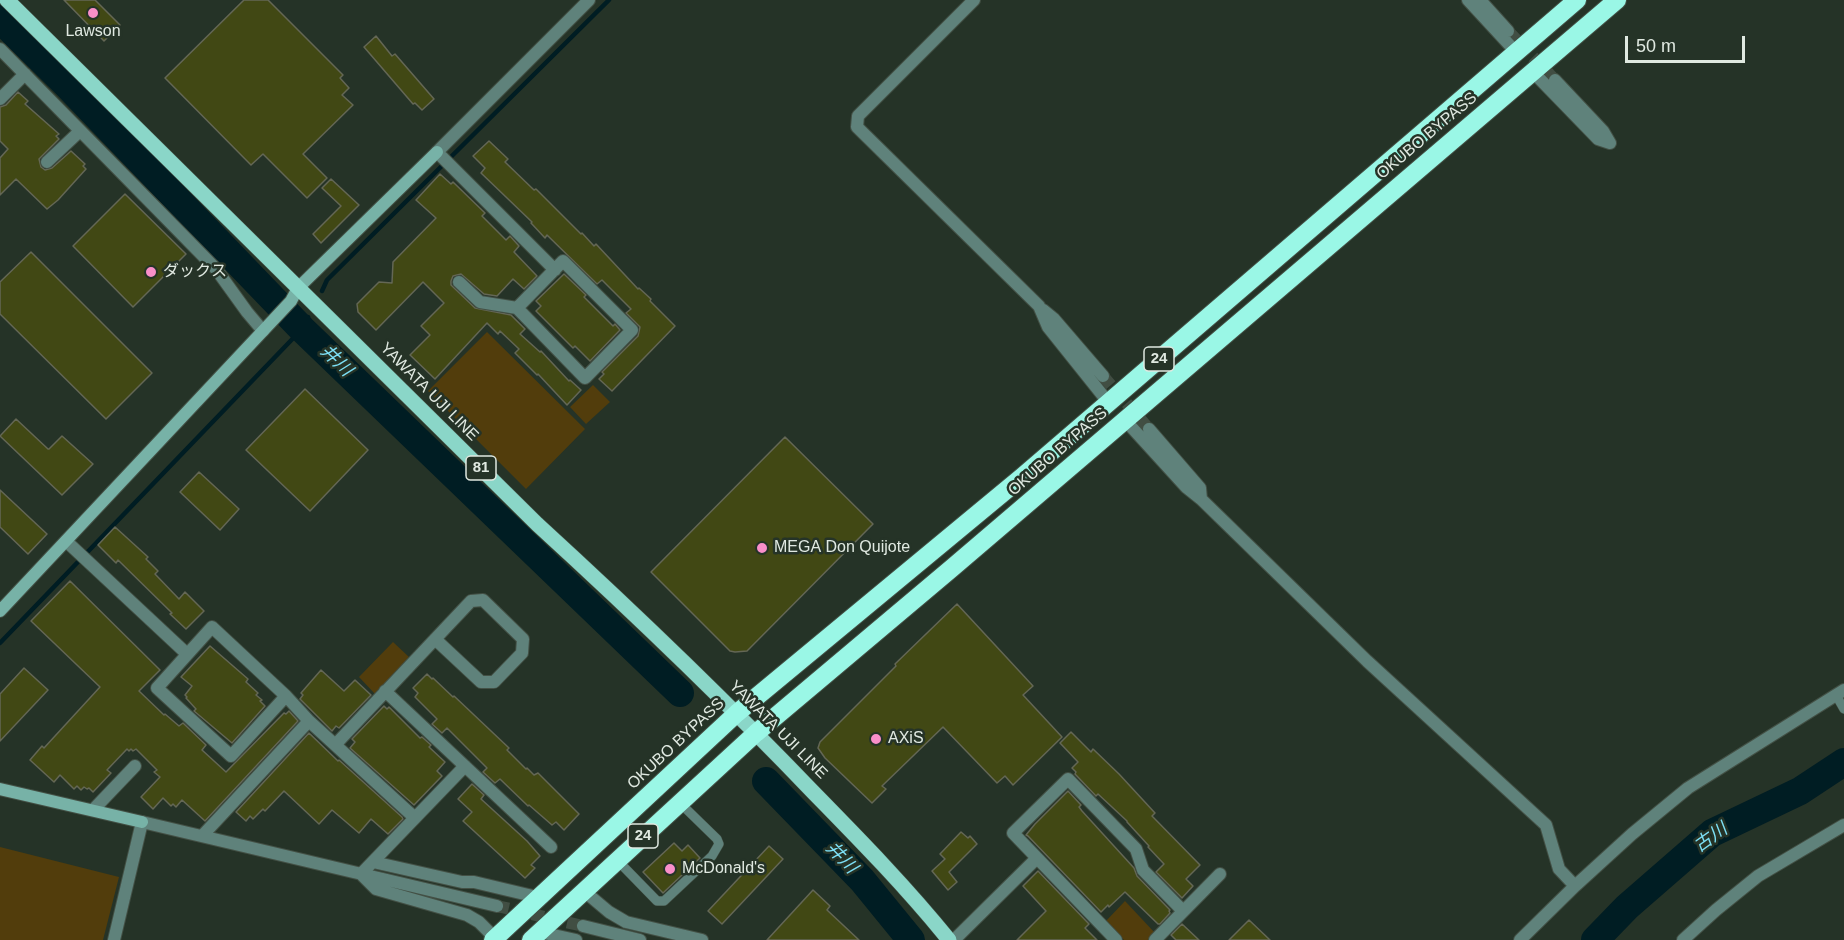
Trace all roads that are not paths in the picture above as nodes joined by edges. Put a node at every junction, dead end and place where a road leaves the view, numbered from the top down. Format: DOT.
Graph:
graph roads {
  1 [pos="7,0"];
  2 [pos="589,0"];
  3 [pos="974,0"];
  4 [pos="1468,0"];
  5 [pos="1479,0"];
  6 [pos="1577,0"];
  7 [pos="1617,0"];
  8 [pos="1508,30"];
  9 [pos="0,49"];
  10 [pos="1516,52"];
  11 [pos="1533,72"];
  12 [pos="25,74"];
  13 [pos="1555,80"];
  14 [pos="0,99"];
  15 [pos="80,131"];
  16 [pos="440,155"];
  17 [pos="47,162"];
  18 [pos="555,270"];
  19 [pos="459,282"];
  20 [pos="295,294"];
  21 [pos="1040,306"];
  22 [pos="517,308"];
  23 [pos="266,328"];
  24 [pos="1103,376"];
  25 [pos="1108,402"];
  26 [pos="1125,420"];
  27 [pos="1149,429"];
  28 [pos="1201,499"];
  29 [pos="66,541"];
  30 [pos="0,611"];
  31 [pos="435,639"];
  32 [pos="188,654"];
  33 [pos="385,692"];
  34 [pos="1839,695"];
  35 [pos="286,696"];
  36 [pos="1844,709"];
  37 [pos="737,713"];
  38 [pos="309,721"];
  39 [pos="756,733"];
  40 [pos="335,745"];
  41 [pos="135,766"];
  42 [pos="465,766"];
  43 [pos="0,789"];
  44 [pos="679,802"];
  45 [pos="93,810"];
  46 [pos="415,818"];
  47 [pos="142,822"];
  48 [pos="1844,825"];
  49 [pos="202,836"];
  50 [pos="551,847"];
  51 [pos="1037,858"];
  52 [pos="617,860"];
  53 [pos="373,862"];
  54 [pos="362,874"];
  55 [pos="1220,874"];
  56 [pos="1575,886"];
  57 [pos="584,891"];
  58 [pos="537,897"];
  59 [pos="497,906"];
  60 [pos="1183,911"];
  61 [pos="583,926"];
  62 [pos="535,936"];
  63 [pos="1161,938"];
  64 [pos="494,939"];
  65 [pos="114,940"];
  66 [pos="576,940"];
  67 [pos="640,940"];
  68 [pos="702,940"];
  69 [pos="949,940"];
  70 [pos="954,940"];
  71 [pos="1116,940"];
  72 [pos="1520,940"];
  73 [pos="1683,940"];
  1 -- 20 [label="main road, YAWATA UJI LINE / 81"];
  2 -- 16 [label="street"];
  3 -- 21 [label="street"];
  4 -- 10 [label="street"];
  5 -- 8 [label="street"];
  6 -- 10 [label="highway, OKUBO BYPASS / 24"];
  7 -- 11 [label="highway, OKUBO BYPASS / 24"];
  9 -- 12 [label="street"];
  10 -- 25 [label="highway, OKUBO BYPASS / 24"];
  11 -- 13 [label="street"];
  11 -- 26 [label="highway, OKUBO BYPASS / 24"];
  12 -- 14 [label="street"];
  12 -- 15 [label="street"];
  15 -- 17 [label="street"];
  15 -- 23 [label="street"];
  16 -- 18 [label="street"];
  16 -- 20 [label="street"];
  18 -- 22 [label="street"];
  18 -- 22 [label="street"];
  19 -- 22 [label="street"];
  20 -- 23 [label="street"];
  20 -- 37 [label="main road, YAWATA UJI LINE / 81"];
  21 -- 24 [label="street"];
  21 -- 25 [label="street"];
  23 -- 29 [label="street"];
  25 -- 37 [label="highway, OKUBO BYPASS / 24"];
  26 -- 28 [label="street"];
  26 -- 39 [label="highway, OKUBO BYPASS / 24"];
  27 -- 28 [label="street"];
  28 -- 56 [label="street"];
  29 -- 30 [label="street"];
  29 -- 32 [label="street"];
  31 -- 31 [label="street"];
  31 -- 33 [label="street"];
  32 -- 35 [label="street"];
  32 -- 35 [label="street"];
  33 -- 40 [label="street"];
  33 -- 42 [label="street"];
  34 -- 36 [label="lane"];
  34 -- 56 [label="street"];
  35 -- 38 [label="street"];
  37 -- 39 [label="main road, YAWATA UJI LINE / 81"];
  37 -- 58 [label="highway, OKUBO BYPASS / 24"];
  38 -- 40 [label="street"];
  38 -- 49 [label="street"];
  39 -- 44 [label="highway, OKUBO BYPASS / 24"];
  39 -- 69 [label="main road, YAWATA UJI LINE / 81"];
  40 -- 46 [label="street"];
  41 -- 45 [label="street"];
  42 -- 46 [label="street"];
  42 -- 50 [label="street"];
  43 -- 45 [label="street"];
  44 -- 52 [label="highway, OKUBO BYPASS / 24"];
  44 -- 52 [label="lane"];
  45 -- 47 [label="street"];
  46 -- 53 [label="street"];
  47 -- 49 [label="street"];
  47 -- 65 [label="street"];
  48 -- 73 [label="street"];
  49 -- 54 [label="street"];
  51 -- 60 [label="street"];
  51 -- 70 [label="street"];
  51 -- 71 [label="street"];
  52 -- 57 [label="highway, OKUBO BYPASS / 24"];
  53 -- 54 [label="street"];
  53 -- 58 [label="street"];
  54 -- 59 [label="street"];
  54 -- 64 [label="street"];
  55 -- 60 [label="street"];
  56 -- 72 [label="street"];
  57 -- 62 [label="highway, OKUBO BYPASS / 24"];
  57 -- 68 [label="street"];
  58 -- 64 [label="highway, OKUBO BYPASS / 24"];
  60 -- 63 [label="street"];
  61 -- 67 [label="street"];
  62 -- 66 [label="street"];
}
